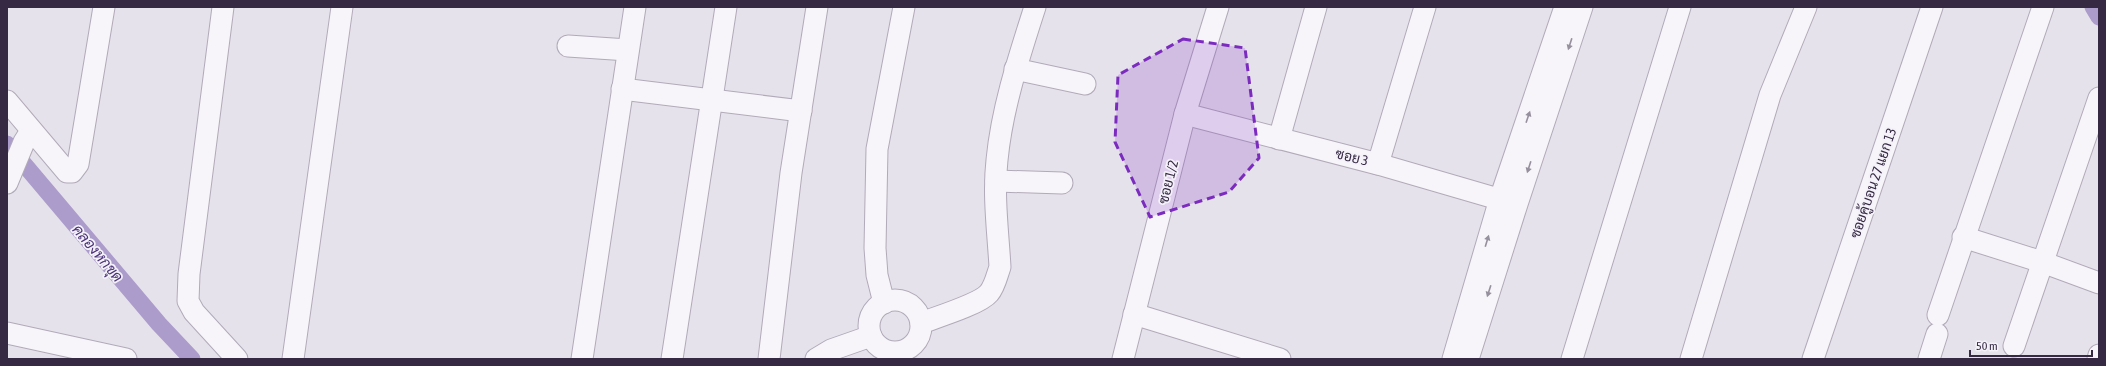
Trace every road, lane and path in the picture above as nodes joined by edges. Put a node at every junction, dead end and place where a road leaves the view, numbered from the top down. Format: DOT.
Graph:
graph roads {
  1 [pos="104,7"];
  2 [pos="223,7"];
  3 [pos="342,7"];
  4 [pos="635,7"];
  5 [pos="726,7"];
  6 [pos="817,7"];
  7 [pos="904,7"];
  8 [pos="1035,7"];
  9 [pos="1218,7"];
  10 [pos="1316,7"];
  11 [pos="1425,7"];
  12 [pos="1565,7"];
  13 [pos="1582,7"];
  14 [pos="1680,7"];
  15 [pos="1806,7"];
  16 [pos="1932,7"];
  17 [pos="2043,7"];
  18 [pos="568,46"];
  19 [pos="628,50"];
  20 [pos="1015,69"];
  21 [pos="1085,84"];
  22 [pos="622,89"];
  23 [pos="2099,98"];
  24 [pos="712,100"];
  25 [pos="7,101"];
  26 [pos="801,111"];
  27 [pos="1185,114"];
  28 [pos="28,136"];
  29 [pos="1279,139"];
  30 [pos="1378,164"];
  31 [pos="9,177"];
  32 [pos="996,182"];
  33 [pos="1062,183"];
  34 [pos="1508,201"];
  35 [pos="1964,237"];
  36 [pos="2042,262"];
  37 [pos="2099,283"];
  38 [pos="884,303"];
  39 [pos="1134,314"];
  40 [pos="921,323"];
  41 [pos="7,333"];
  42 [pos="871,336"];
  43 [pos="2014,346"];
  44 [pos="907,354"];
  45 [pos="2099,355"];
  46 [pos="1273,358"];
  47 [pos="126,359"];
  48 [pos="237,359"];
  49 [pos="293,359"];
  50 [pos="582,359"];
  51 [pos="672,359"];
  52 [pos="770,359"];
  53 [pos="816,359"];
  54 [pos="1123,359"];
  55 [pos="1453,359"];
  56 [pos="1468,359"];
  57 [pos="1572,359"];
  58 [pos="1691,359"];
  59 [pos="1813,359"];
  60 [pos="1929,359"];
  61 [pos="2098,359"];
  1 -- 28 [label="street"];
  2 -- 48 [label="street"];
  3 -- 49 [label="street"];
  4 -- 19 [label="street"];
  5 -- 24 [label="street"];
  6 -- 26 [label="street"];
  7 -- 38 [label="street"];
  8 -- 20 [label="street"];
  9 -- 27 [label="street, ซอย 1/2"];
  10 -- 29 [label="street"];
  11 -- 30 [label="street"];
  34 -- 12 [label="street, one-way"];
  13 -- 34 [label="street, one-way"];
  14 -- 57 [label="street"];
  15 -- 58 [label="street"];
  16 -- 59 [label="street, ซอยคู้บอน 27 แยก 13"];
  17 -- 35 [label="street"];
  18 -- 19 [label="street"];
  19 -- 22 [label="street"];
  20 -- 21 [label="street"];
  20 -- 32 [label="street"];
  22 -- 24 [label="street"];
  22 -- 50 [label="street"];
  23 -- 36 [label="street"];
  24 -- 26 [label="street"];
  24 -- 51 [label="street"];
  25 -- 28 [label="street"];
  26 -- 52 [label="street"];
  27 -- 29 [label="street, ซอย 3"];
  27 -- 39 [label="street, ซอย 1/2"];
  28 -- 31 [label="street"];
  29 -- 30 [label="street, ซอย 3"];
  30 -- 34 [label="street, ซอย 3"];
  32 -- 33 [label="street"];
  32 -- 40 [label="street"];
  55 -- 34 [label="street, one-way"];
  34 -- 56 [label="street, one-way"];
  35 -- 36 [label="street"];
  35 -- 60 [label="street"];
  36 -- 37 [label="street"];
  36 -- 43 [label="street"];
  38 -- 40 [label="street"];
  38 -- 42 [label="street"];
  39 -- 46 [label="street"];
  39 -- 54 [label="street, ซอย 1/2"];
  40 -- 44 [label="street"];
  41 -- 47 [label="street"];
  42 -- 44 [label="street"];
  42 -- 53 [label="street"];
  45 -- 61 [label="street"];
}
